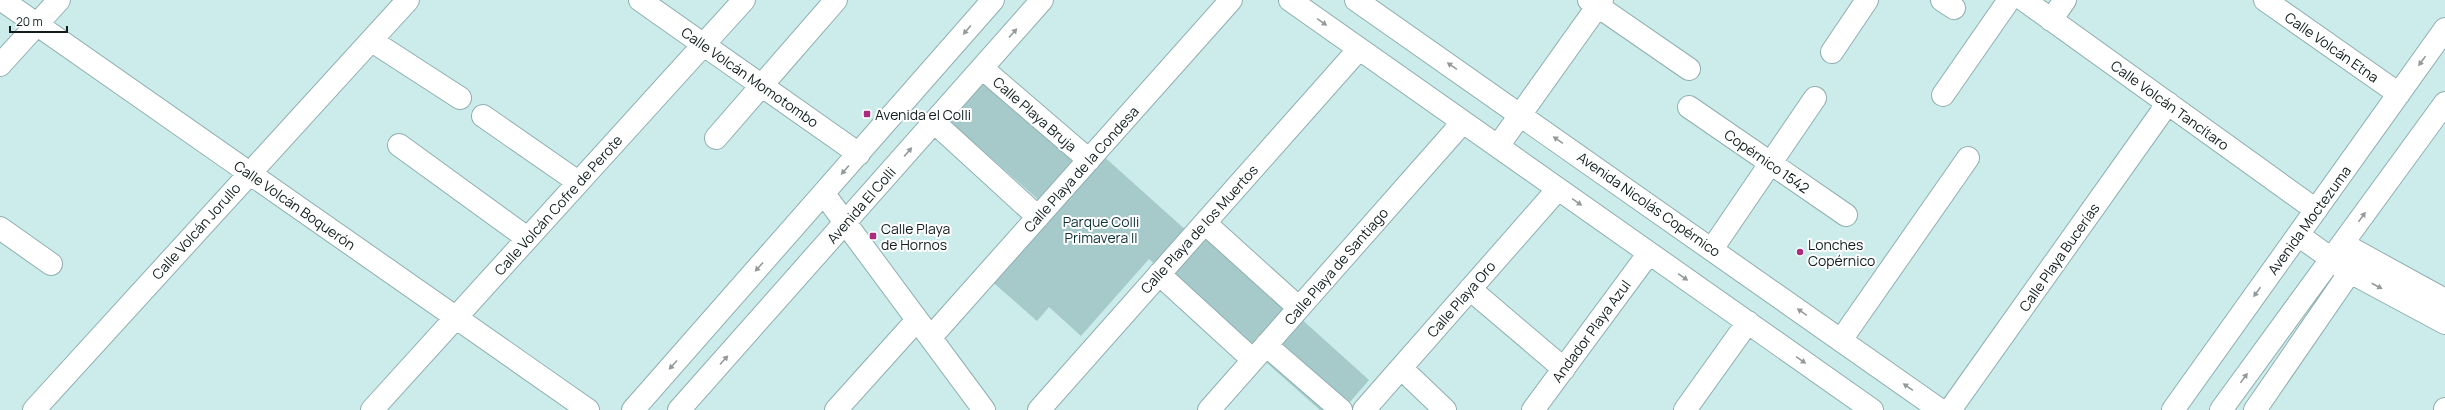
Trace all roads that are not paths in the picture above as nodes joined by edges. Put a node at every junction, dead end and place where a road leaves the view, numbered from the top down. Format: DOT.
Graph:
graph roads {
  1 [pos="2,0"];
  2 [pos="59,0"];
  3 [pos="408,0"];
  4 [pos="640,0"];
  5 [pos="744,0"];
  6 [pos="836,0"];
  7 [pos="993,0"];
  8 [pos="1042,0"];
  9 [pos="1231,0"];
  10 [pos="1290,0"];
  11 [pos="1356,0"];
  12 [pos="2009,0"];
  13 [pos="2024,0"];
  14 [pos="2065,0"];
  15 [pos="2265,0"];
  16 [pos="1865,1"];
  17 [pos="1596,2"];
  18 [pos="2051,20"];
  19 [pos="37,25"];
  20 [pos="2445,29"];
  21 [pos="372,40"];
  22 [pos="704,45"];
  23 [pos="1359,48"];
  24 [pos="1832,52"];
  25 [pos="0,65"];
  26 [pos="982,68"];
  27 [pos="1689,69"];
  28 [pos="761,84"];
  29 [pos="2399,94"];
  30 [pos="1943,95"];
  31 [pos="460,98"];
  32 [pos="1815,98"];
  33 [pos="2168,103"];
  34 [pos="2445,103"];
  35 [pos="1689,107"];
  36 [pos="1521,114"];
  37 [pos="483,116"];
  38 [pos="934,122"];
  39 [pos="1463,122"];
  40 [pos="716,138"];
  41 [pos="399,145"];
  42 [pos="1498,146"];
  43 [pos="859,154"];
  44 [pos="1968,158"];
  45 [pos="1089,160"];
  46 [pos="1771,163"];
  47 [pos="249,173"];
  48 [pos="578,182"];
  49 [pos="1558,189"];
  50 [pos="824,194"];
  51 [pos="2316,210"];
  52 [pos="1846,215"];
  53 [pos="1038,217"];
  54 [pos="845,223"];
  55 [pos="1205,223"];
  56 [pos="0,228"];
  57 [pos="2298,235"];
  58 [pos="527,238"];
  59 [pos="1712,249"];
  60 [pos="2337,252"];
  61 [pos="1649,253"];
  62 [pos="51,264"];
  63 [pos="2350,272"];
  64 [pos="1159,274"];
  65 [pos="1470,289"];
  66 [pos="2445,300"];
  67 [pos="1299,308"];
  68 [pos="456,317"];
  69 [pos="918,320"];
  70 [pos="1748,322"];
  71 [pos="2445,323"];
  72 [pos="930,337"];
  73 [pos="1841,340"];
  74 [pos="1260,353"];
  75 [pos="1400,368"];
  76 [pos="1564,369"];
  77 [pos="1847,403"];
  78 [pos="34,410"];
  79 [pos="372,410"];
  80 [pos="588,410"];
  81 [pos="633,410"];
  82 [pos="679,410"];
  83 [pos="836,410"];
  84 [pos="984,410"];
  85 [pos="1039,410"];
  86 [pos="1209,410"];
  87 [pos="1340,410"];
  88 [pos="1364,410"];
  89 [pos="1446,410"];
  90 [pos="1534,410"];
  91 [pos="1685,410"];
  92 [pos="1872,410"];
  93 [pos="1940,410"];
  94 [pos="1950,410"];
  95 [pos="2173,410"];
  96 [pos="2221,410"];
  97 [pos="2255,410"];
  1 -- 19 [label="street, Calle Volcán Boquerón"];
  2 -- 19 [label="street"];
  3 -- 21 [label="street, Calle Volcán Jorullo"];
  4 -- 22 [label="street, Calle Volcán Momotombo"];
  5 -- 22 [label="street, Calle Volcán Cofre de Perote"];
  6 -- 28 [label="street"];
  7 -- 43 [label="street, one-way"];
  26 -- 8 [label="street, Avenida El Colli, one-way"];
  9 -- 45 [label="street, Calle Playa de la Condesa"];
  10 -- 23 [label="street, one-way"];
  36 -- 11 [label="street, Avenida Nicolás Copérnico, one-way"];
  12 -- 30 [label="street"];
  13 -- 18 [label="street, Calle Volcán Tancítaro"];
  14 -- 18 [label="street"];
  15 -- 29 [label="street, Calle Volcán Etna"];
  16 -- 24 [label="street"];
  17 -- 27 [label="street"];
  17 -- 36 [label="street"];
  18 -- 33 [label="street, Calle Volcán Tancítaro"];
  19 -- 25 [label="street"];
  19 -- 47 [label="street, Calle Volcán Boquerón"];
  20 -- 29 [label="street, Avenida Moctezuma, one-way"];
  21 -- 31 [label="street"];
  21 -- 47 [label="street, Calle Volcán Jorullo"];
  22 -- 28 [label="street, Calle Volcán Momotombo"];
  22 -- 48 [label="street, Calle Volcán Cofre de Perote"];
  23 -- 39 [label="street"];
  23 -- 55 [label="street, Calle Playa de los Muertos"];
  26 -- 38 [label="street, Avenida El Colli"];
  26 -- 45 [label="street, Calle Playa Bruja"];
  28 -- 40 [label="street"];
  28 -- 43 [label="street, Calle Volcán Momotombo"];
  29 -- 51 [label="street, Avenida Moctezuma"];
  32 -- 46 [label="street"];
  33 -- 51 [label="street, Calle Volcán Tancítaro"];
  33 -- 94 [label="street, Calle Playa Bucerías"];
  60 -- 34 [label="street, one-way"];
  35 -- 46 [label="street, Copérnico 1542"];
  36 -- 42 [label="street"];
  59 -- 36 [label="street, Avenida Nicolás Copérnico, one-way"];
  37 -- 48 [label="street"];
  38 -- 53 [label="street"];
  54 -- 38 [label="street, Avenida El Colli, one-way"];
  39 -- 42 [label="street"];
  39 -- 67 [label="street, Calle Playa de Santiago"];
  41 -- 58 [label="street"];
  42 -- 49 [label="street"];
  43 -- 50 [label="street, one-way"];
  44 -- 73 [label="street"];
  45 -- 53 [label="street, Calle Playa de la Condesa"];
  46 -- 52 [label="street, Copérnico 1542"];
  46 -- 59 [label="street"];
  47 -- 68 [label="street, Calle Volcán Boquerón"];
  47 -- 78 [label="street, Calle Volcán Jorullo"];
  48 -- 58 [label="street, Calle Volcán Cofre de Perote"];
  49 -- 61 [label="street, one-way"];
  49 -- 65 [label="street, Calle Playa Oro"];
  50 -- 54 [label="street"];
  50 -- 81 [label="street, one-way"];
  51 -- 57 [label="street, Avenida Moctezuma"];
  53 -- 72 [label="street, Calle Playa de la Condesa"];
  54 -- 69 [label="street"];
  82 -- 54 [label="street, Avenida El Colli, one-way"];
  55 -- 64 [label="street, Calle Playa de los Muertos"];
  55 -- 67 [label="street"];
  56 -- 62 [label="street"];
  57 -- 60 [label="street"];
  57 -- 95 [label="street, Avenida Moctezuma, one-way"];
  58 -- 68 [label="street, Calle Volcán Cofre de Perote"];
  73 -- 59 [label="street, Avenida Nicolás Copérnico, one-way"];
  60 -- 63 [label="street"];
  60 -- 66 [label="street"];
  96 -- 60 [label="street, one-way"];
  61 -- 70 [label="street, one-way"];
  61 -- 76 [label="street, Andador Playa Azul"];
  63 -- 71 [label="street, one-way"];
  63 -- 97 [label="street"];
  64 -- 74 [label="street"];
  64 -- 85 [label="street, Calle Playa de los Muertos"];
  65 -- 75 [label="street, Calle Playa Oro"];
  65 -- 76 [label="street"];
  67 -- 74 [label="street, Calle Playa de Santiago"];
  68 -- 79 [label="street, Calle Volcán Cofre de Perote"];
  68 -- 80 [label="street, Calle Volcán Boquerón"];
  69 -- 72 [label="street"];
  69 -- 83 [label="street"];
  70 -- 77 [label="street, one-way"];
  70 -- 91 [label="street"];
  72 -- 84 [label="street"];
  93 -- 73 [label="street, Avenida Nicolás Copérnico, one-way"];
  74 -- 86 [label="street, Calle Playa de Santiago"];
  74 -- 87 [label="street"];
  75 -- 88 [label="street, Calle Playa Oro"];
  75 -- 89 [label="street"];
  76 -- 90 [label="street, Andador Playa Azul"];
  77 -- 92 [label="street"];
}
